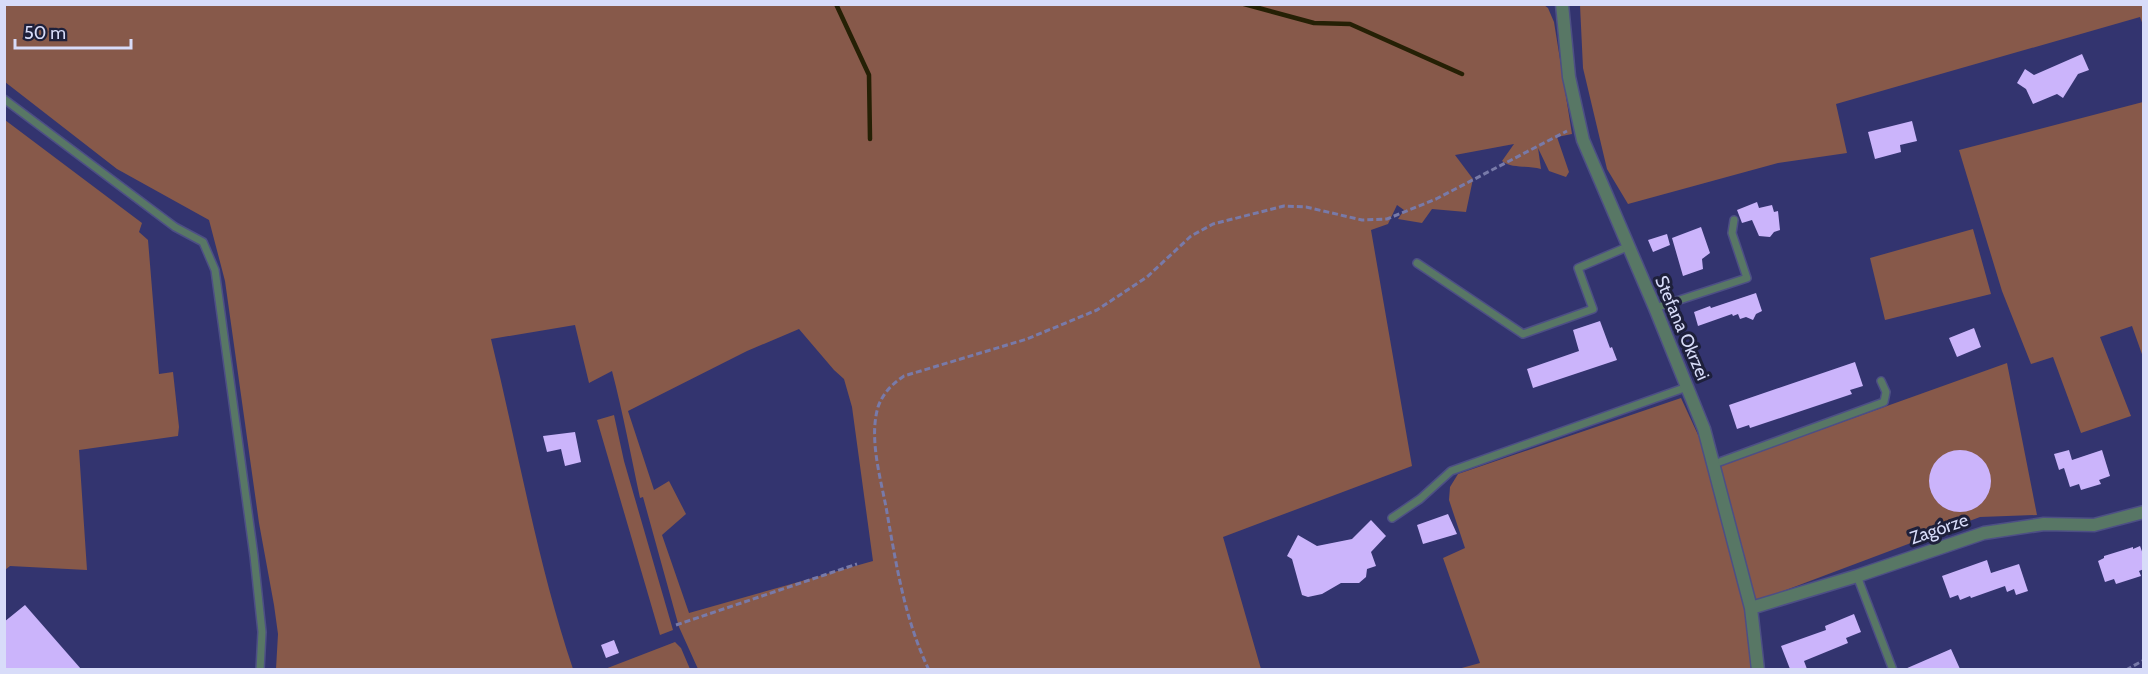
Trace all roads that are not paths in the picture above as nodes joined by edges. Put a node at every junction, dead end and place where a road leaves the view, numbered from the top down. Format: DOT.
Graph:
graph roads {
  1 [pos="1562,4"];
  2 [pos="4,99"];
  3 [pos="1734,220"];
  4 [pos="1627,247"];
  5 [pos="1417,263"];
  6 [pos="1655,308"];
  7 [pos="1881,381"];
  8 [pos="1687,387"];
  9 [pos="1714,464"];
  10 [pos="2144,512"];
  11 [pos="1392,518"];
  12 [pos="1857,576"];
  13 [pos="1751,608"];
  14 [pos="260,669"];
  15 [pos="1758,669"];
  16 [pos="1893,669"];
  1 -- 4 [label="street, Stefana Okrzei"];
  2 -- 14 [label="lane"];
  3 -- 6 [label="lane"];
  4 -- 5 [label="lane"];
  4 -- 6 [label="street, Stefana Okrzei"];
  6 -- 8 [label="street, Stefana Okrzei"];
  7 -- 9 [label="lane"];
  8 -- 9 [label="street, Stefana Okrzei"];
  8 -- 11 [label="lane"];
  9 -- 13 [label="street, Stefana Okrzei"];
  10 -- 12 [label="street, Zagórze"];
  12 -- 13 [label="street, Zagórze"];
  12 -- 16 [label="lane"];
  13 -- 15 [label="street, Stefana Okrzei"];
}
